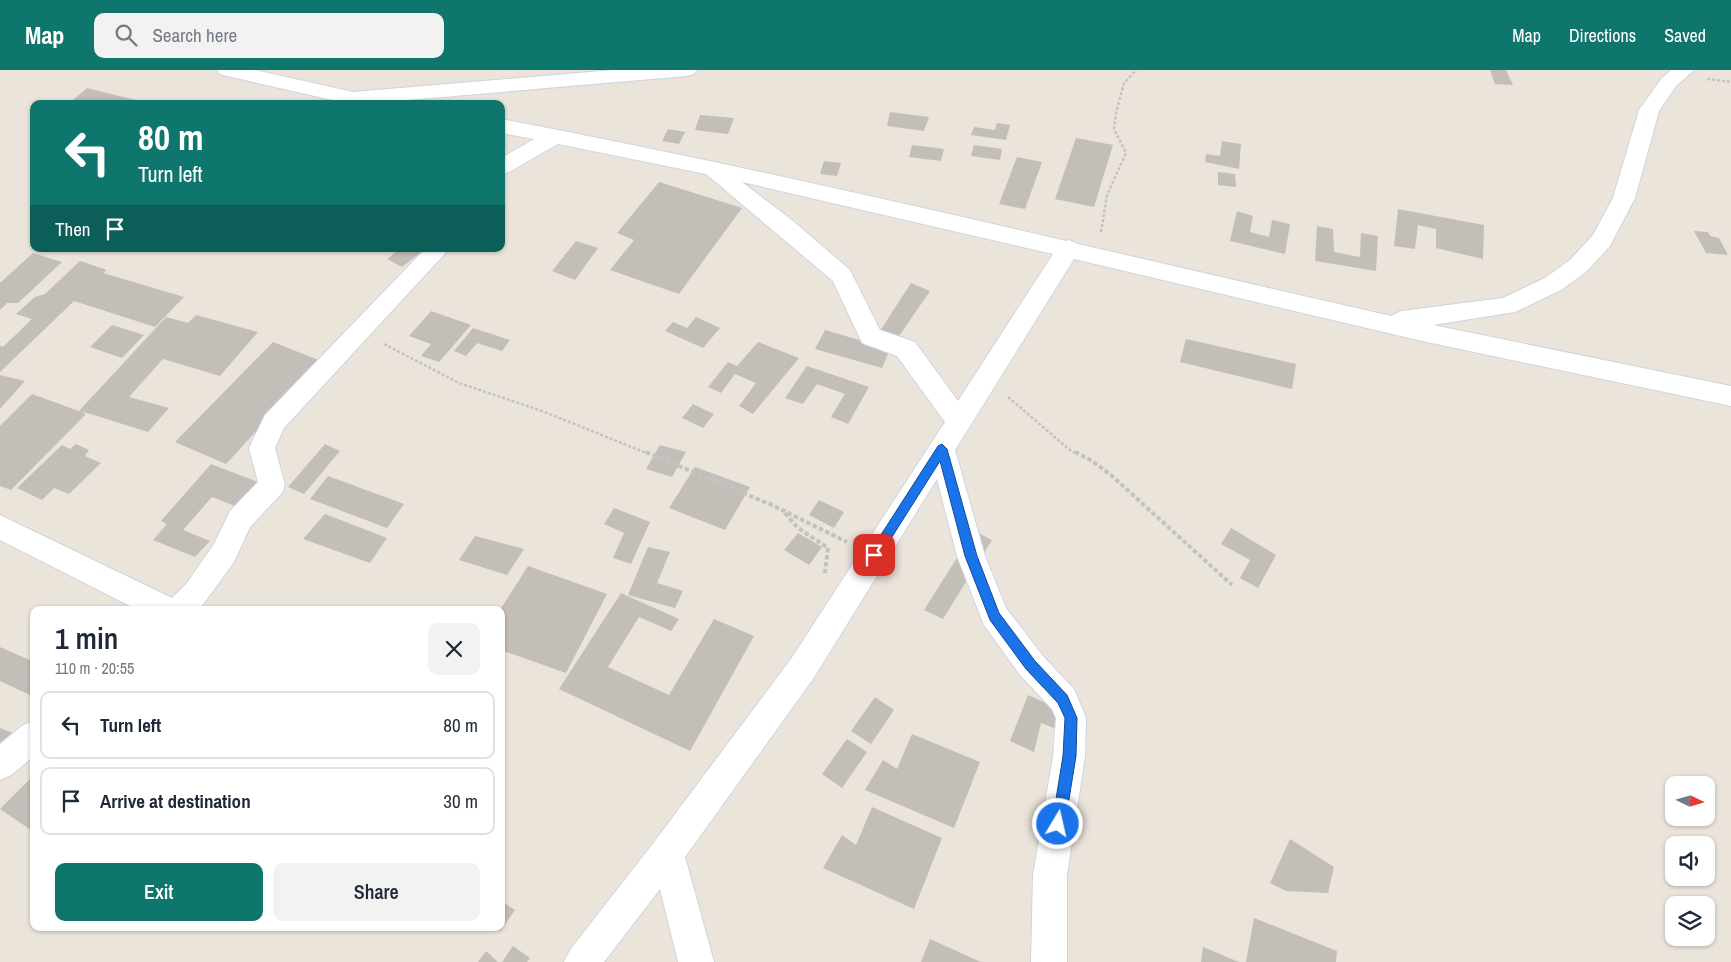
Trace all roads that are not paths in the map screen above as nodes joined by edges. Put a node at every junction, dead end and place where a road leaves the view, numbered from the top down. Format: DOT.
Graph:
graph roads {
  1 [pos="227,70"];
  2 [pos="687,70"];
  3 [pos="1684,70"];
  4 [pos="353,98"];
  5 [pos="363,100"];
  6 [pos="505,127"];
  7 [pos="556,136"];
  8 [pos="505,165"];
  9 [pos="711,168"];
  10 [pos="1069,248"];
  11 [pos="435,252"];
  12 [pos="1380,323"];
  13 [pos="1731,396"];
  14 [pos="959,422"];
  15 [pos="942,449"];
  16 [pos="0,527"];
  17 [pos="158,606"];
  18 [pos="184,606"];
  19 [pos="30,739"];
  20 [pos="0,764"];
  21 [pos="667,854"];
  22 [pos="582,962"];
  23 [pos="696,962"];
  24 [pos="1049,962"];
  1 -- 4 [label="street"];
  2 -- 4 [label="street"];
  3 -- 12 [label="street"];
  4 -- 5 [label="street"];
  6 -- 7 [label="street"];
  7 -- 8 [label="street"];
  7 -- 9 [label="street"];
  9 -- 10 [label="street"];
  9 -- 14 [label="street"];
  10 -- 12 [label="street"];
  10 -- 14 [label="street"];
  11 -- 18 [label="street"];
  12 -- 13 [label="street"];
  14 -- 15 [label="street"];
  15 -- 21 [label="street"];
  15 -- 24 [label="street"];
  16 -- 17 [label="street"];
  19 -- 20 [label="street"];
  21 -- 22 [label="street"];
  21 -- 23 [label="street"];
}
